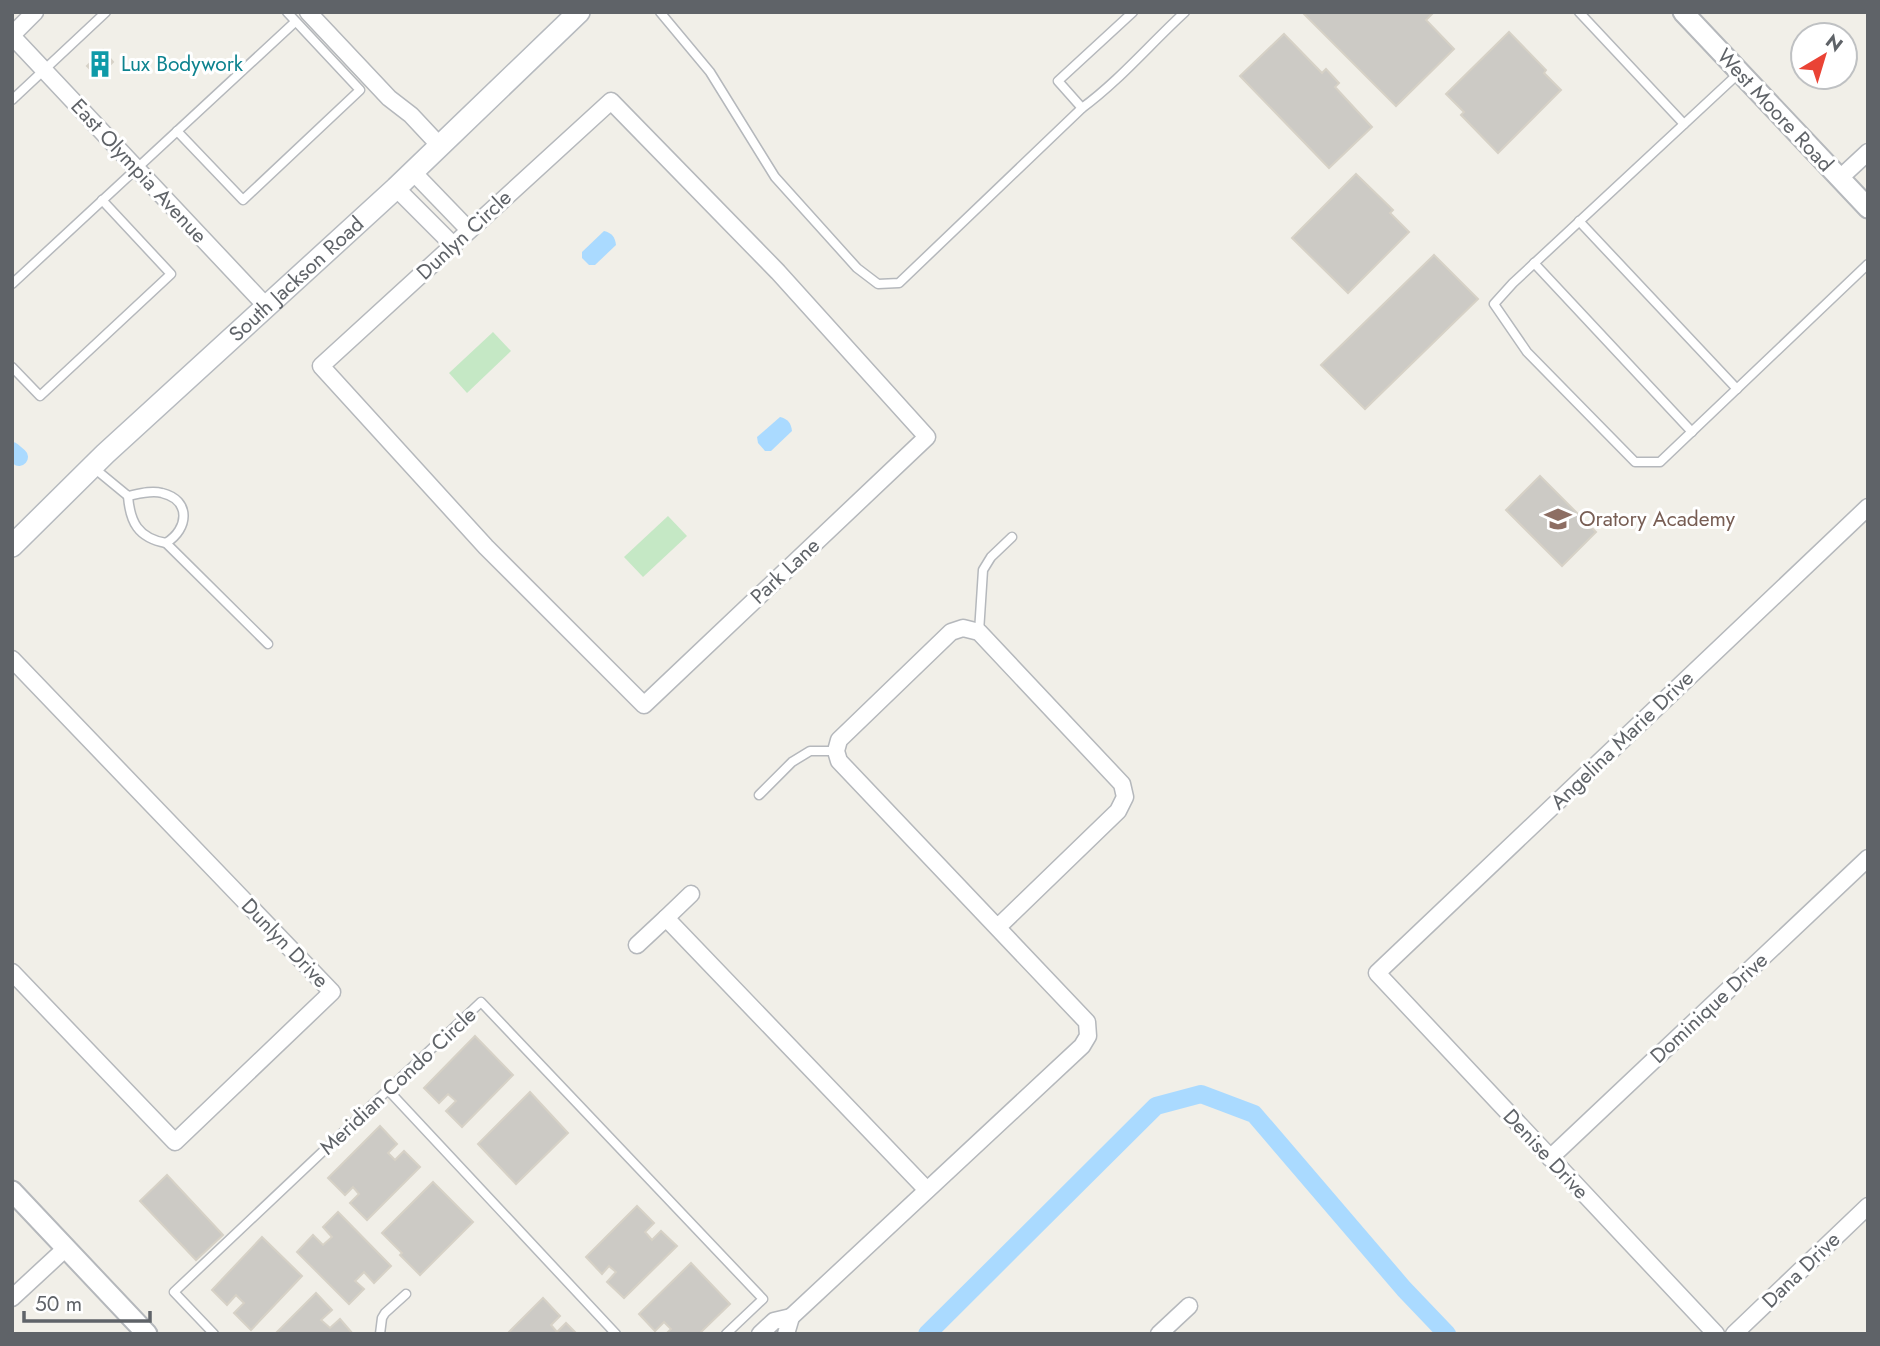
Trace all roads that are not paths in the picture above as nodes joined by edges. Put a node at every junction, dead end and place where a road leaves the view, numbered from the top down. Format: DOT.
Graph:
graph roads {
  1 [pos="35,12"];
  2 [pos="106,12"];
  3 [pos="287,12"];
  4 [pos="579,12"];
  5 [pos="660,12"];
  6 [pos="1133,12"];
  7 [pos="1185,12"];
  8 [pos="1579,12"];
  9 [pos="1683,12"];
  10 [pos="302,17"];
  11 [pos="12,36"];
  12 [pos="44,70"];
  13 [pos="1739,72"];
  14 [pos="12,100"];
  15 [pos="1082,108"];
  16 [pos="1684,124"];
  17 [pos="177,131"];
  18 [pos="440,146"];
  19 [pos="1868,152"];
  20 [pos="136,168"];
  21 [pos="413,172"];
  22 [pos="1840,178"];
  23 [pos="396,188"];
  24 [pos="102,200"];
  25 [pos="1868,208"];
  26 [pos="1579,221"];
  27 [pos="470,230"];
  28 [pos="453,245"];
  29 [pos="1534,263"];
  30 [pos="1868,264"];
  31 [pos="12,284"];
  32 [pos="266,306"];
  33 [pos="12,367"];
  34 [pos="1737,389"];
  35 [pos="1692,432"];
  36 [pos="927,437"];
  37 [pos="92,466"];
  38 [pos="128,496"];
  39 [pos="1868,507"];
  40 [pos="1012,537"];
  41 [pos="166,543"];
  42 [pos="12,546"];
  43 [pos="979,632"];
  44 [pos="268,644"];
  45 [pos="12,659"];
  46 [pos="644,705"];
  47 [pos="836,751"];
  48 [pos="759,795"];
  49 [pos="1868,858"];
  50 [pos="691,894"];
  51 [pos="666,918"];
  52 [pos="998,927"];
  53 [pos="637,945"];
  54 [pos="12,972"];
  55 [pos="1377,973"];
  56 [pos="388,1090"];
  57 [pos="1550,1158"];
  58 [pos="927,1190"];
  59 [pos="12,1192"];
  60 [pos="1868,1206"];
  61 [pos="66,1248"];
  62 [pos="406,1294"];
  63 [pos="12,1298"];
  64 [pos="1189,1306"];
  65 [pos="791,1317"];
  66 [pos="147,1334"];
  67 [pos="214,1334"];
  68 [pos="380,1334"];
  69 [pos="616,1334"];
  70 [pos="726,1334"];
  71 [pos="760,1334"];
  72 [pos="786,1334"];
  73 [pos="1159,1334"];
  74 [pos="1716,1334"];
  75 [pos="1734,1334"];
  1 -- 11 [label="street"];
  2 -- 12 [label="lane"];
  3 -- 10 [label="lane"];
  4 -- 18 [label="main road, South Jackson Road"];
  5 -- 15 [label="lane"];
  6 -- 15 [label="lane"];
  7 -- 15 [label="lane"];
  8 -- 16 [label="lane"];
  9 -- 13 [label="street, West Moore Road"];
  10 -- 17 [label="lane"];
  10 -- 17 [label="lane"];
  10 -- 18 [label="street"];
  11 -- 12 [label="street, East Olympia Avenue"];
  12 -- 14 [label="lane"];
  12 -- 20 [label="street, East Olympia Avenue"];
  13 -- 16 [label="lane"];
  13 -- 22 [label="street, West Moore Road"];
  16 -- 26 [label="lane"];
  17 -- 20 [label="lane"];
  18 -- 21 [label="main road, South Jackson Road"];
  19 -- 22 [label="street"];
  20 -- 24 [label="lane"];
  20 -- 32 [label="street, East Olympia Avenue"];
  21 -- 23 [label="main road, South Jackson Road"];
  21 -- 27 [label="street"];
  22 -- 25 [label="street, West Moore Road"];
  23 -- 28 [label="street"];
  23 -- 32 [label="main road, South Jackson Road"];
  24 -- 31 [label="lane"];
  24 -- 33 [label="lane"];
  26 -- 29 [label="lane"];
  26 -- 34 [label="lane"];
  27 -- 28 [label="street, Dunlyn Circle"];
  27 -- 36 [label="street, Dunlyn Circle"];
  28 -- 46 [label="street, Dunlyn Circle"];
  29 -- 35 [label="lane"];
  29 -- 35 [label="lane"];
  30 -- 34 [label="lane"];
  32 -- 37 [label="main road, South Jackson Road"];
  34 -- 35 [label="lane"];
  36 -- 46 [label="street, Park Lane"];
  37 -- 38 [label="lane"];
  37 -- 42 [label="main road, South Jackson Road"];
  38 -- 41 [label="lane"];
  38 -- 41 [label="lane"];
  39 -- 55 [label="street, Angelina Marie Drive"];
  40 -- 43 [label="lane"];
  41 -- 44 [label="lane"];
  43 -- 47 [label="street"];
  43 -- 52 [label="street"];
  45 -- 54 [label="street, Dunlyn Drive"];
  47 -- 48 [label="lane"];
  47 -- 52 [label="street"];
  49 -- 57 [label="street, Dominique Drive"];
  50 -- 51 [label="street"];
  51 -- 53 [label="street"];
  51 -- 58 [label="street"];
  52 -- 58 [label="street"];
  55 -- 57 [label="street, Denise Drive"];
  56 -- 67 [label="lane, Meridian Condo Circle"];
  56 -- 69 [label="lane"];
  56 -- 70 [label="lane, Meridian Condo Circle"];
  57 -- 74 [label="street, Denise Drive"];
  58 -- 65 [label="street"];
  59 -- 61 [label="street"];
  60 -- 75 [label="street, Dana Drive"];
  61 -- 63 [label="street"];
  61 -- 66 [label="street"];
  62 -- 68 [label="lane"];
  64 -- 73 [label="street"];
  65 -- 71 [label="street"];
  65 -- 72 [label="street"];
}
